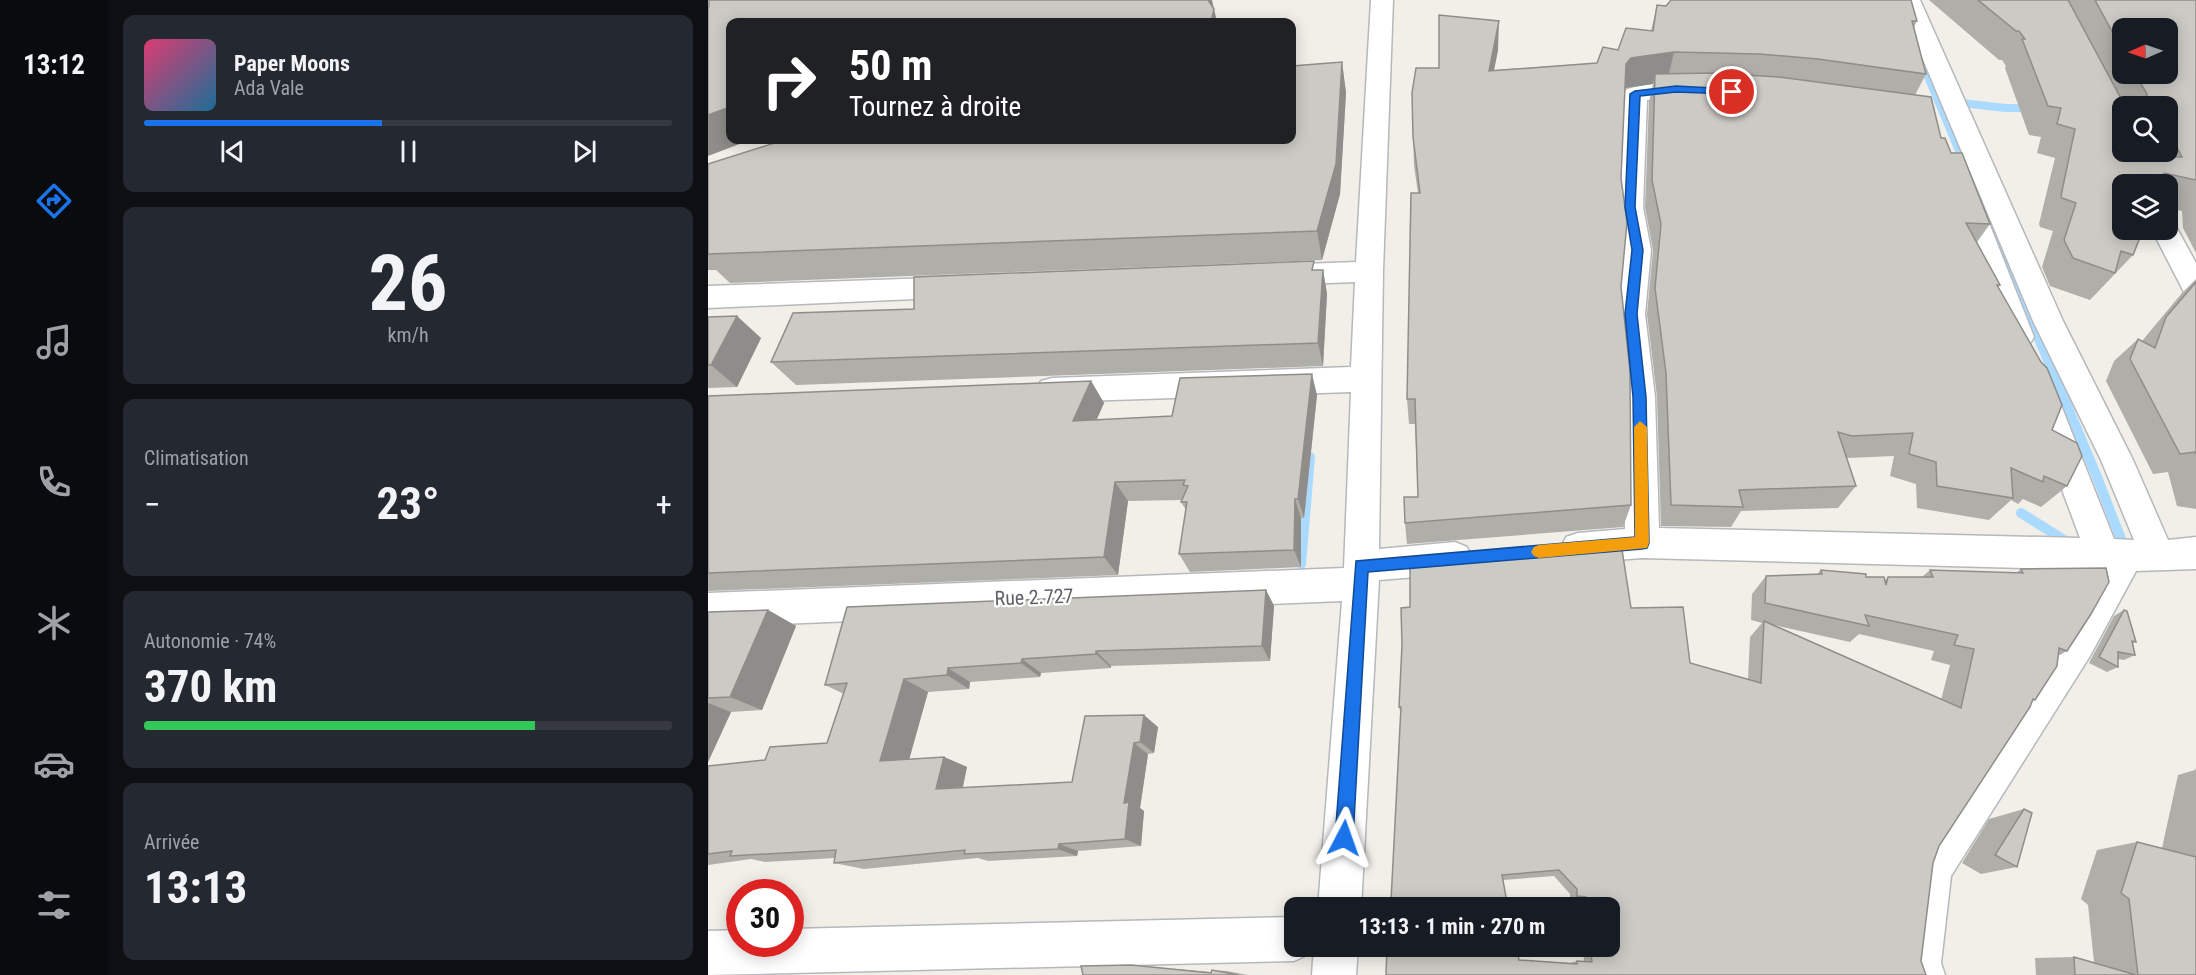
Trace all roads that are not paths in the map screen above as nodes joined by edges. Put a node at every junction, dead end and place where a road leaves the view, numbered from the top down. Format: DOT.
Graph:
graph roads {
  1 [pos="1382,0"];
  2 [pos="1889,0"];
  3 [pos="1909,0"];
  4 [pos="1719,91"];
  5 [pos="2170,240"];
  6 [pos="1369,271"];
  7 [pos="1251,276"];
  8 [pos="991,286"];
  9 [pos="2196,289"];
  10 [pos="708,297"];
  11 [pos="1366,379"];
  12 [pos="1019,391"];
  13 [pos="1642,543"];
  14 [pos="1549,551"];
  15 [pos="2196,553"];
  16 [pos="2129,555"];
  17 [pos="1490,556"];
  18 [pos="1361,575"];
  19 [pos="708,610"];
  20 [pos="1340,897"];
  21 [pos="1284,939"];
  22 [pos="708,953"];
  23 [pos="1335,957"];
  24 [pos="1334,975"];
  25 [pos="1923,975"];
  1 -- 6 [label="street"];
  2 -- 16 [label="street"];
  3 -- 16 [label="street"];
  4 -- 13 [label="street"];
  5 -- 9 [label="street"];
  6 -- 7 [label="street"];
  6 -- 11 [label="street"];
  8 -- 10 [label="street"];
  11 -- 12 [label="street"];
  11 -- 18 [label="street"];
  13 -- 14 [label="street"];
  13 -- 16 [label="street"];
  15 -- 16 [label="street"];
  16 -- 25 [label="street"];
  17 -- 18 [label="street, Rue 2.727"];
  18 -- 19 [label="street, Rue 2.727"];
  18 -- 20 [label="street"];
  21 -- 22 [label="street"];
  23 -- 24 [label="street"];
}
